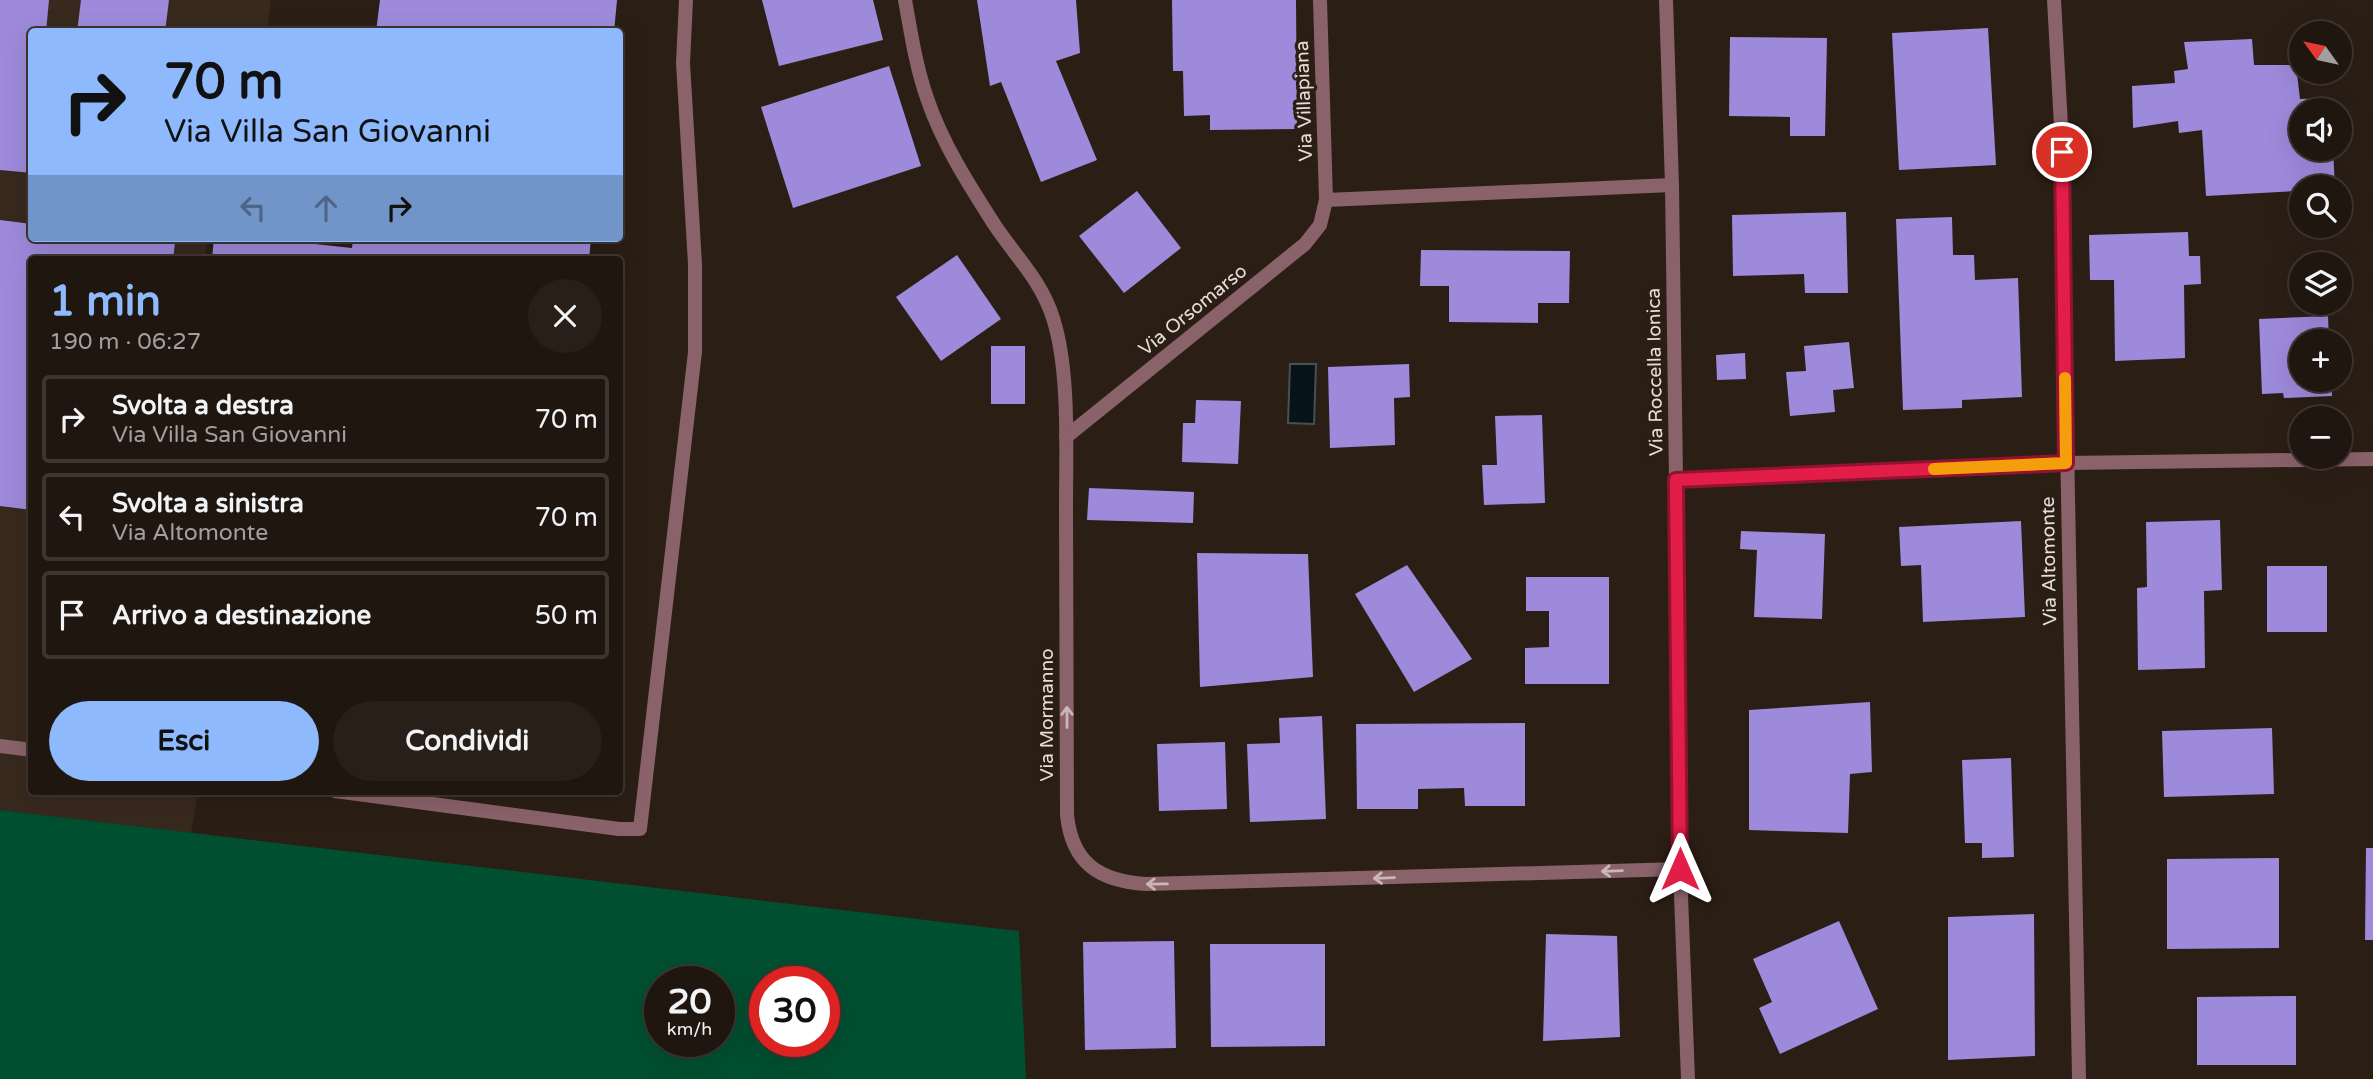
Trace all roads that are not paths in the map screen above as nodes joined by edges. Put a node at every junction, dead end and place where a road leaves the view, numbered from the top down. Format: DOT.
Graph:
graph roads {
  1 [pos="686,0"];
  2 [pos="905,0"];
  3 [pos="1320,0"];
  4 [pos="1666,0"];
  5 [pos="2054,0"];
  6 [pos="1672,186"];
  7 [pos="1326,200"];
  8 [pos="1066,436"];
  9 [pos="2373,458"];
  10 [pos="2066,463"];
  11 [pos="1676,480"];
  12 [pos="0,746"];
  13 [pos="28,750"];
  14 [pos="365,795"];
  15 [pos="1680,869"];
  16 [pos="1688,1079"];
  17 [pos="2079,1079"];
  1 -- 14 [label="street"];
  2 -- 8 [label="street, Via Mormanno"];
  3 -- 7 [label="street, Via Villapiana"];
  4 -- 6 [label="street, Via Roccella Ionica"];
  5 -- 10 [label="street, Via Altomonte"];
  6 -- 7 [label="street"];
  6 -- 11 [label="street, Via Roccella Ionica"];
  7 -- 8 [label="street, Via Orsomarso"];
  15 -- 8 [label="street, Via Mormanno, one-way"];
  9 -- 10 [label="street"];
  10 -- 11 [label="street"];
  10 -- 17 [label="street, Via Altomonte"];
  11 -- 15 [label="street, Via Roccella Ionica"];
  12 -- 13 [label="street"];
  15 -- 16 [label="street, Via Roccella Ionica"];
}
